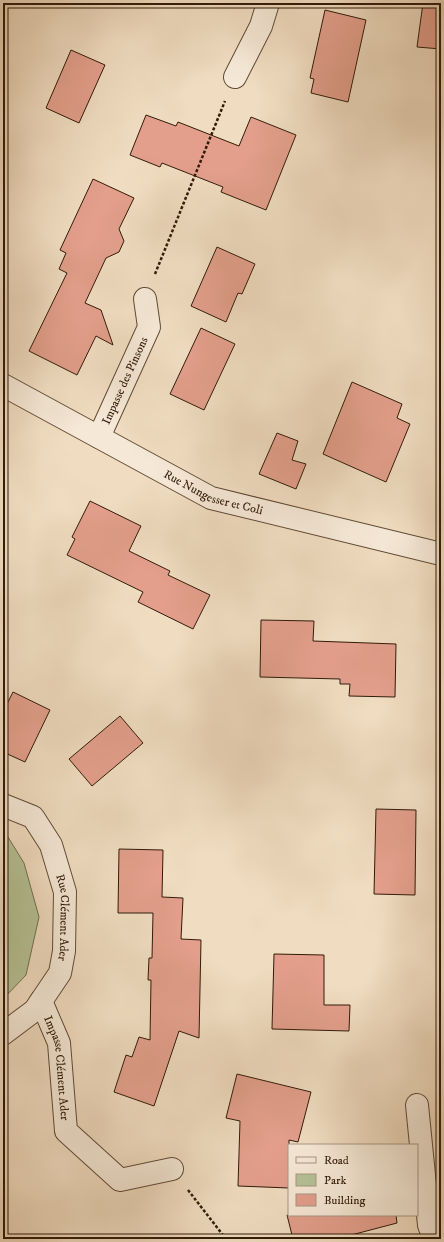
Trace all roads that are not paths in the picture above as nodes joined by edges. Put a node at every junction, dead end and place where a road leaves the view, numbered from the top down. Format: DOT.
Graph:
graph roads {
  1 [pos="268,3"];
  2 [pos="235,77"];
  3 [pos="145,299"];
  4 [pos="3,385"];
  5 [pos="98,437"];
  6 [pos="441,554"];
  7 [pos="3,805"];
  8 [pos="41,1001"];
  9 [pos="3,1034"];
  10 [pos="417,1105"];
  11 [pos="172,1169"];
  12 [pos="434,1239"];
  1 -- 2 [label="street"];
  3 -- 5 [label="street, Impasse des Pinsons"];
  4 -- 5 [label="street, Rue Nungesser et Coli"];
  5 -- 6 [label="street, Rue Nungesser et Coli"];
  7 -- 8 [label="street, Rue Clément Ader"];
  8 -- 9 [label="street, Rue Clément Ader"];
  8 -- 11 [label="street, Impasse Clément Ader"];
  10 -- 12 [label="street"];
}
